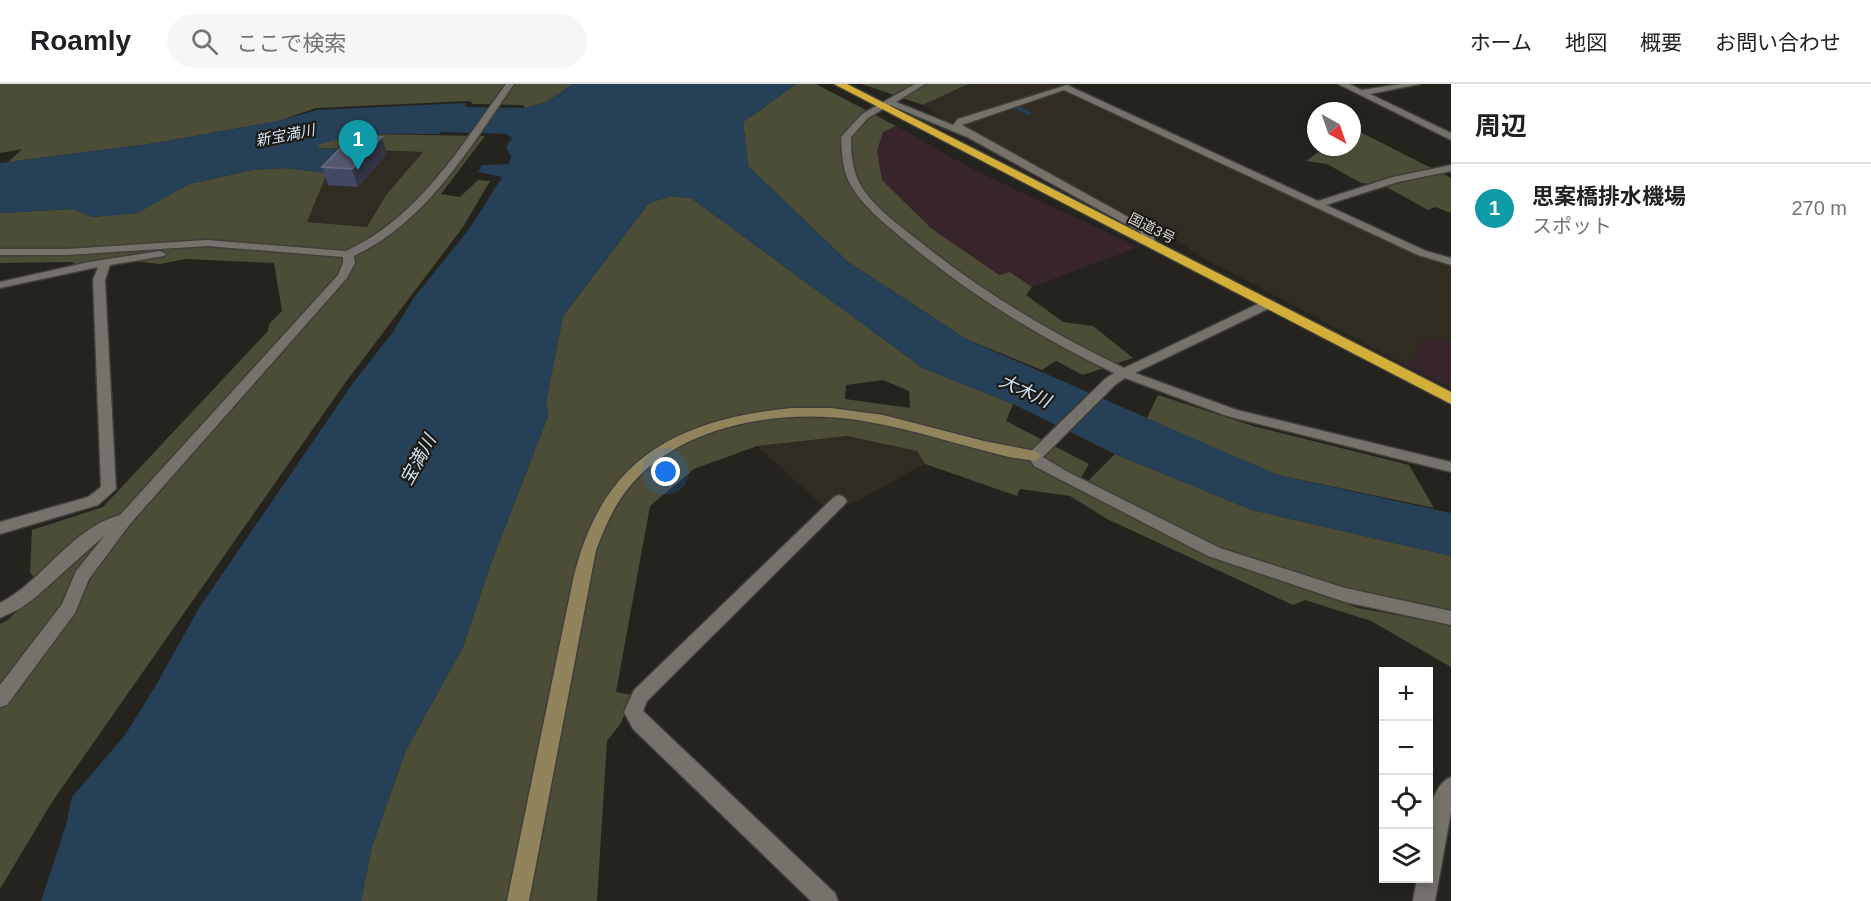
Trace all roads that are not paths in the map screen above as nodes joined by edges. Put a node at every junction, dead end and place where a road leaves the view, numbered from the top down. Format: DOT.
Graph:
graph roads {
  1 [pos="510,84"];
  2 [pos="839,84"];
  3 [pos="921,84"];
  4 [pos="1342,84"];
  5 [pos="1416,84"];
  6 [pos="1361,93"];
  7 [pos="883,104"];
  8 [pos="970,135"];
  9 [pos="1451,136"];
  10 [pos="1451,168"];
  11 [pos="1318,204"];
  12 [pos="207,243"];
  13 [pos="1152,244"];
  14 [pos="0,252"];
  15 [pos="348,254"];
  16 [pos="105,262"];
  17 [pos="1451,262"];
  18 [pos="0,285"];
  19 [pos="1268,304"];
  20 [pos="1124,373"];
  21 [pos="1451,399"];
  22 [pos="1035,456"];
  23 [pos="1451,467"];
  24 [pos="839,501"];
  25 [pos="125,520"];
  26 [pos="0,528"];
  27 [pos="0,611"];
  28 [pos="1451,618"];
  29 [pos="0,699"];
  30 [pos="1451,787"];
  31 [pos="1433,853"];
  32 [pos="1427,883"];
  33 [pos="518,901"];
  34 [pos="827,901"];
  35 [pos="1424,901"];
  1 -- 15 [label="street"];
  2 -- 7 [label="highway, 国道3号"];
  3 -- 7 [label="street"];
  4 -- 6 [label="street"];
  5 -- 6 [label="street"];
  6 -- 9 [label="street"];
  7 -- 8 [label="street"];
  7 -- 13 [label="highway, 国道3号"];
  7 -- 20 [label="street"];
  8 -- 11 [label="street"];
  8 -- 13 [label="street"];
  10 -- 11 [label="street"];
  11 -- 17 [label="street"];
  12 -- 14 [label="street"];
  12 -- 15 [label="street"];
  12 -- 16 [label="street"];
  13 -- 19 [label="highway, 国道3号"];
  15 -- 25 [label="street"];
  16 -- 18 [label="street"];
  16 -- 26 [label="street"];
  19 -- 20 [label="street"];
  19 -- 21 [label="highway, 国道3号"];
  20 -- 22 [label="street"];
  20 -- 23 [label="street"];
  22 -- 28 [label="street"];
  22 -- 33 [label="street"];
  24 -- 34 [label="street"];
  25 -- 27 [label="street"];
  25 -- 29 [label="street"];
  30 -- 31 [label="street"];
  32 -- 35 [label="street"];
}
